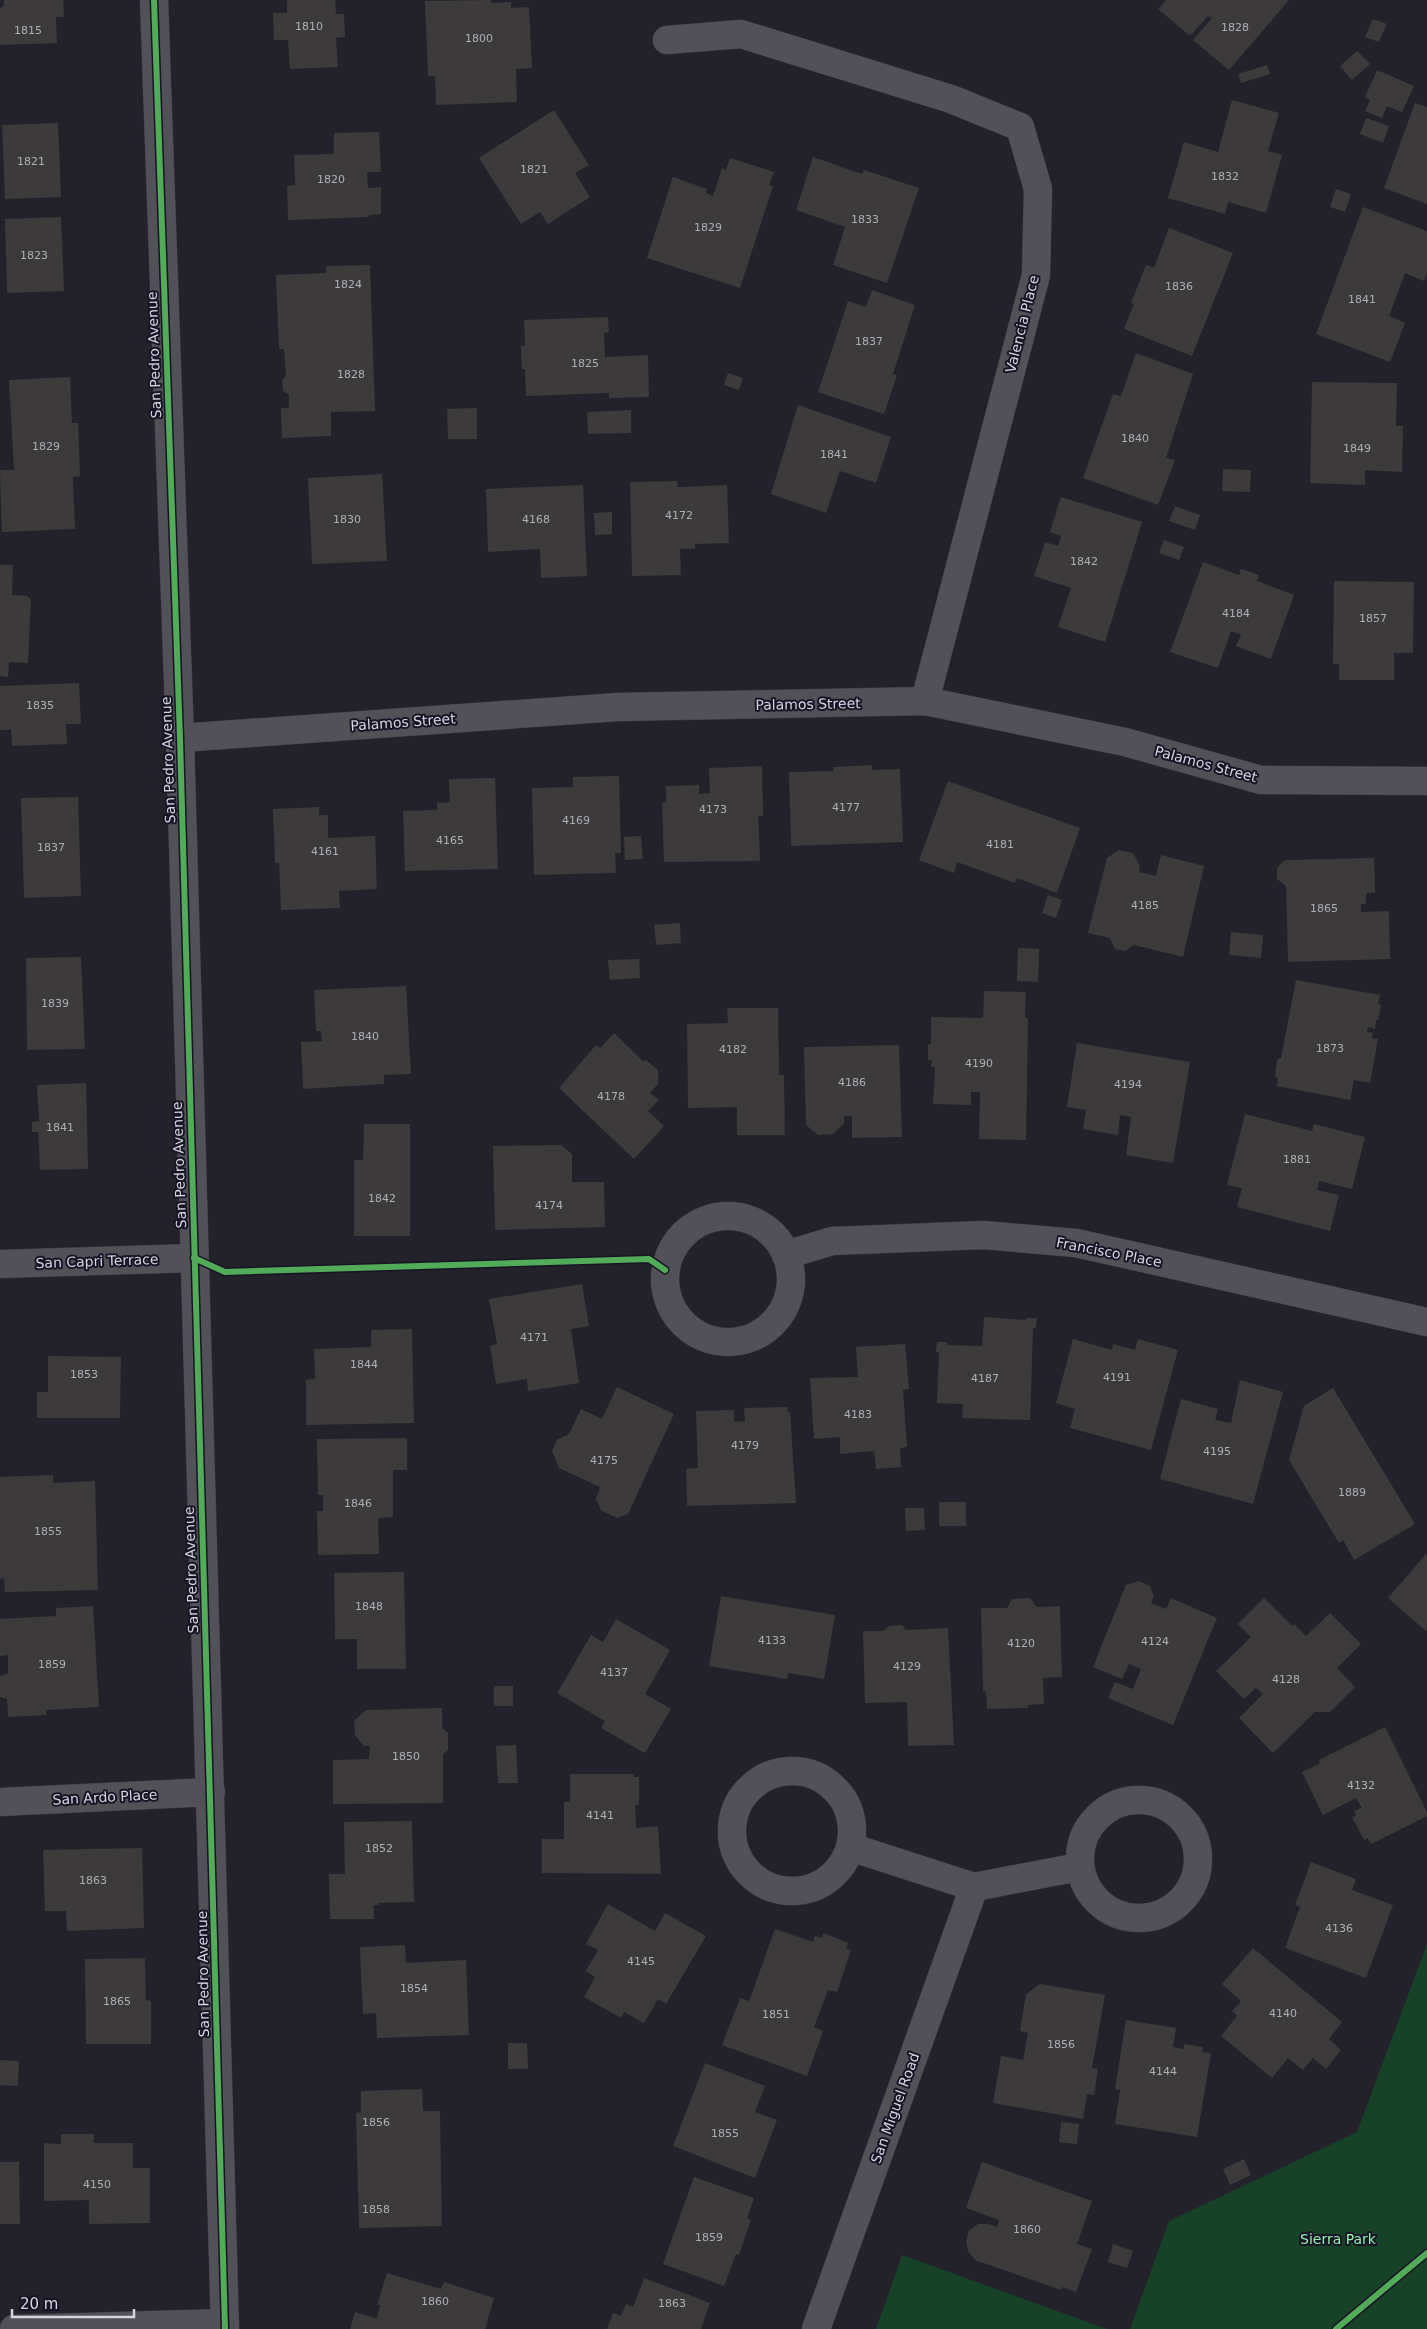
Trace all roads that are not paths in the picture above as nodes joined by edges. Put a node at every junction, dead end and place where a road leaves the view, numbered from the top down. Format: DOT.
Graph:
graph roads {
  1 [pos="154,0"];
  2 [pos="667,40"];
  3 [pos="925,701"];
  4 [pos="180,738"];
  5 [pos="1427,781"];
  6 [pos="786,1254"];
  7 [pos="194,1258"];
  8 [pos="0,1264"];
  9 [pos="1427,1322"];
  10 [pos="211,1792"];
  11 [pos="0,1802"];
  12 [pos="850,1847"];
  13 [pos="1079,1867"];
  14 [pos="974,1887"];
  15 [pos="225,2326"];
  16 [pos="14,2329"];
  17 [pos="816,2329"];
  1 -- 4 [label="street, San Pedro Avenue"];
  2 -- 3 [label="street, Valencia Place"];
  3 -- 4 [label="street, Palamos Street"];
  3 -- 5 [label="street, Palamos Street"];
  4 -- 7 [label="street, San Pedro Avenue"];
  6 -- 6 [label="street"];
  6 -- 9 [label="street, Francisco Place"];
  7 -- 8 [label="street, San Capri Terrace"];
  7 -- 10 [label="street, San Pedro Avenue"];
  10 -- 11 [label="street, San Ardo Place"];
  10 -- 15 [label="street, San Pedro Avenue"];
  12 -- 12 [label="street"];
  12 -- 14 [label="street"];
  13 -- 13 [label="street"];
  13 -- 14 [label="street"];
  14 -- 17 [label="street, San Miguel Road"];
  15 -- 16 [label="street"];
}
